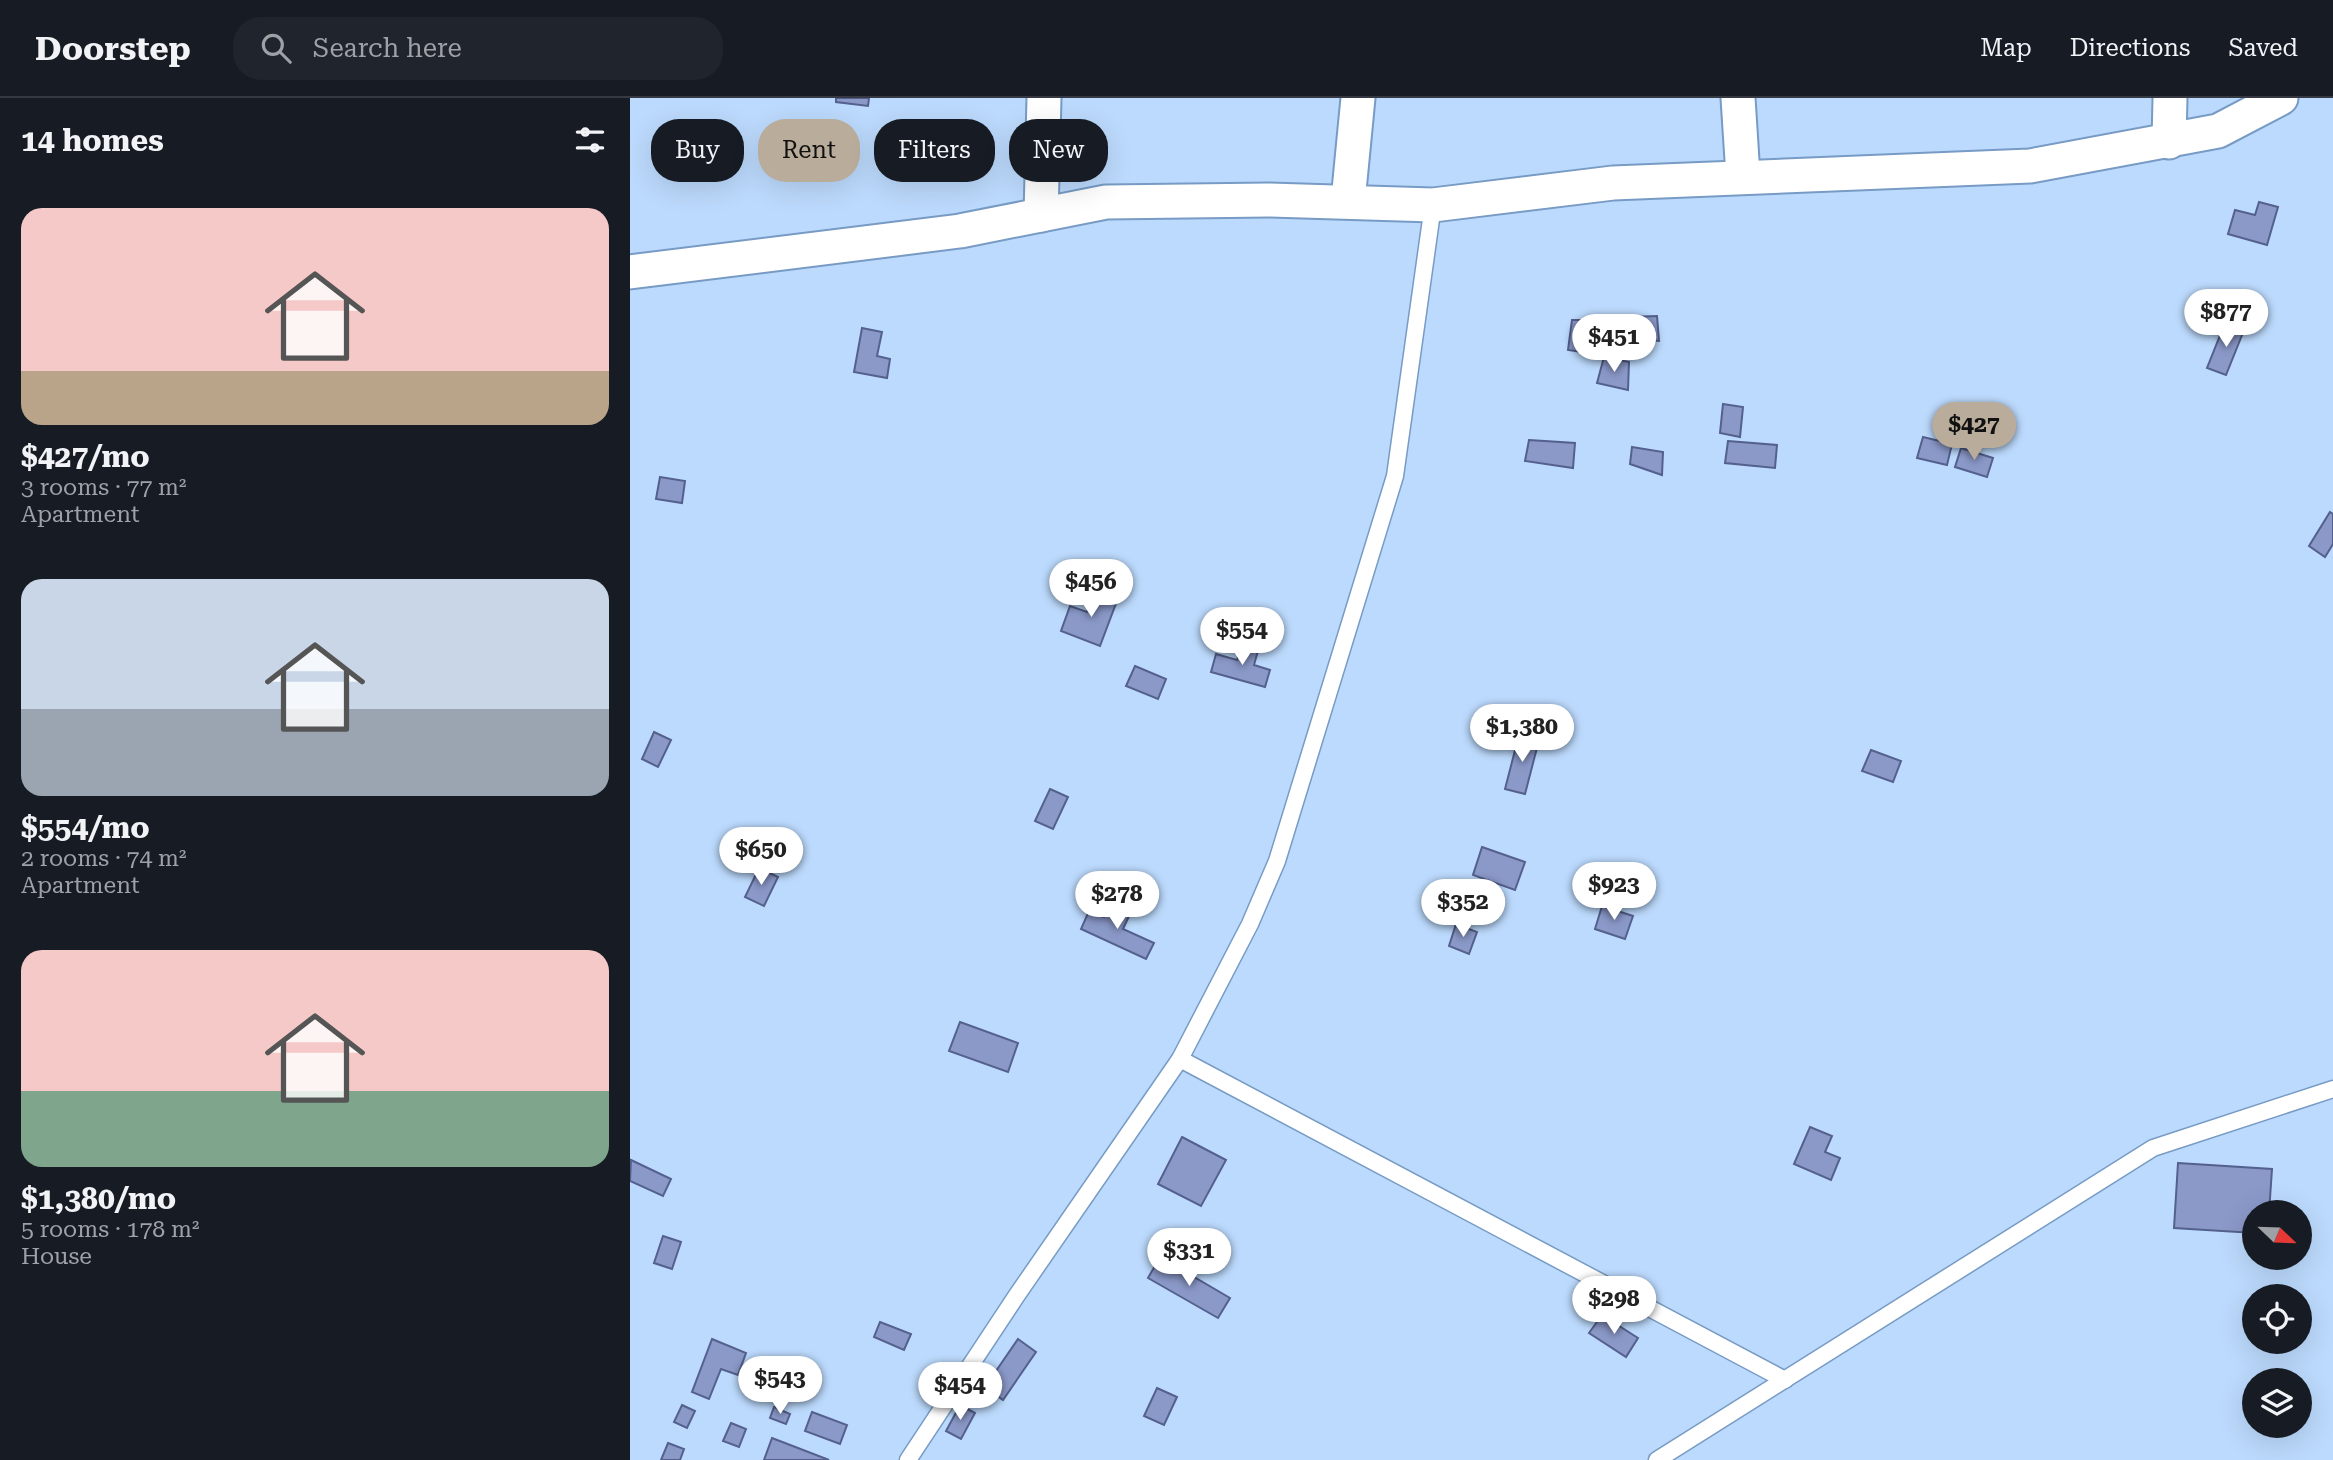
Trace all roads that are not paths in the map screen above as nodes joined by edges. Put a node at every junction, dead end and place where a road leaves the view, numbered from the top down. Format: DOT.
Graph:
graph roads {
  1 [pos="1044,98"];
  2 [pos="1358,98"];
  3 [pos="1738,98"];
  4 [pos="2171,98"];
  5 [pos="2281,98"];
  6 [pos="2169,142"];
  7 [pos="1744,176"];
  8 [pos="1348,201"];
  9 [pos="1433,205"];
  10 [pos="1041,215"];
  11 [pos="630,272"];
  12 [pos="1180,1059"];
  13 [pos="2333,1089"];
  14 [pos="1785,1380"];
  15 [pos="908,1460"];
  16 [pos="1657,1460"];
  1 -- 10 [label="street"];
  2 -- 8 [label="street"];
  3 -- 7 [label="street"];
  4 -- 6 [label="street"];
  5 -- 6 [label="street"];
  6 -- 7 [label="street"];
  7 -- 9 [label="street"];
  8 -- 9 [label="street"];
  8 -- 10 [label="street"];
  9 -- 12 [label="lane"];
  10 -- 11 [label="street"];
  12 -- 14 [label="lane"];
  12 -- 15 [label="lane"];
  13 -- 14 [label="lane"];
  14 -- 16 [label="lane"];
}
